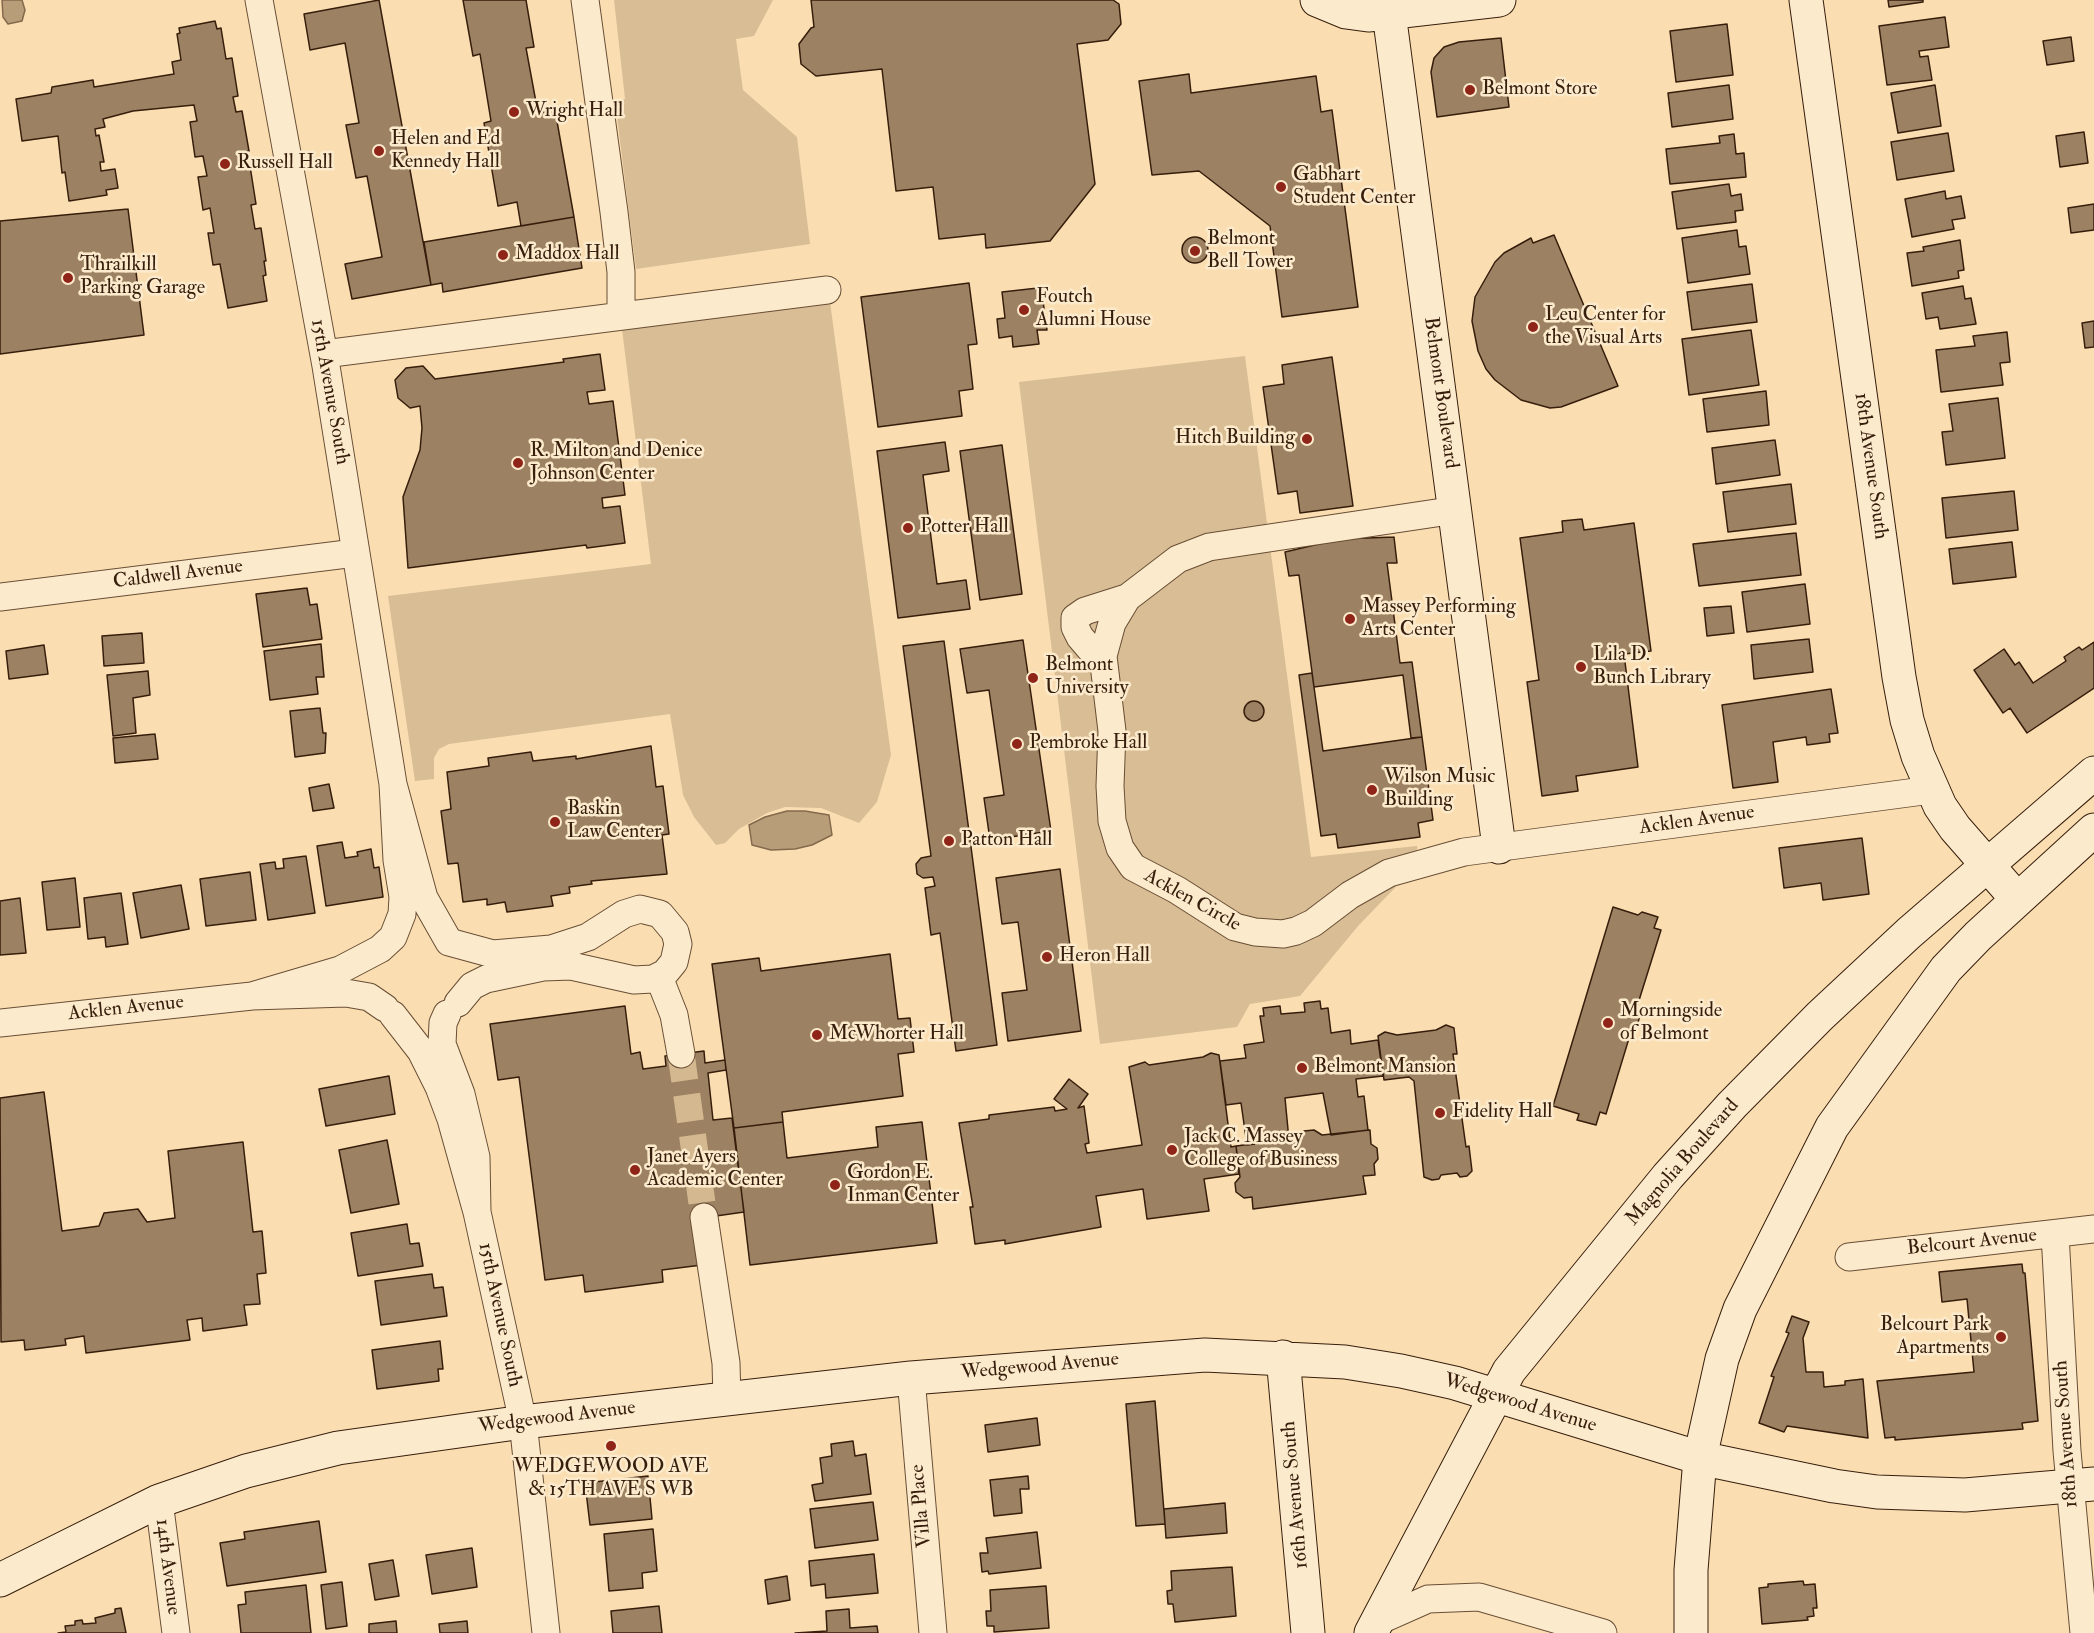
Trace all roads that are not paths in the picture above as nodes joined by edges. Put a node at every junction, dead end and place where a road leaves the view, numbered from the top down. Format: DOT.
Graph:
graph roads {
  1 [pos="259,0"];
  2 [pos="585,0"];
  3 [pos="1317,0"];
  4 [pos="1499,0"];
  5 [pos="1806,0"];
  6 [pos="1389,13"];
  7 [pos="827,290"];
  8 [pos="621,316"];
  9 [pos="324,354"];
  10 [pos="1456,510"];
  11 [pos="356,553"];
  12 [pos="0,597"];
  13 [pos="1126,598"];
  14 [pos="1103,664"];
  15 [pos="2094,773"];
  16 [pos="393,784"];
  17 [pos="1931,790"];
  18 [pos="2094,830"];
  19 [pos="1499,848"];
  20 [pos="1464,852"];
  21 [pos="1987,865"];
  22 [pos="2017,899"];
  23 [pos="636,912"];
  24 [pos="449,942"];
  25 [pos="388,943"];
  26 [pos="646,978"];
  27 [pos="252,996"];
  28 [pos="452,1008"];
  29 [pos="389,1012"];
  30 [pos="0,1023"];
  31 [pos="681,1054"];
  32 [pos="477,1212"];
  33 [pos="704,1217"];
  34 [pos="2094,1229"];
  35 [pos="2055,1234"];
  36 [pos="1849,1257"];
  37 [pos="1282,1357"];
  38 [pos="911,1378"];
  39 [pos="1497,1397"];
  40 [pos="727,1399"];
  41 [pos="523,1422"];
  42 [pos="1700,1458"];
  43 [pos="2082,1485"];
  44 [pos="159,1501"];
  45 [pos="0,1580"];
  46 [pos="1373,1627"];
  47 [pos="176,1633"];
  48 [pos="546,1633"];
  49 [pos="933,1633"];
  50 [pos="1308,1633"];
  51 [pos="1603,1633"];
  52 [pos="1691,1633"];
  53 [pos="2084,1633"];
  1 -- 9 [label="street, 15th Avenue South"];
  2 -- 8 [label="street"];
  3 -- 6 [label="main road"];
  4 -- 6 [label="main road"];
  5 -- 17 [label="main road, 18th Avenue South"];
  6 -- 10 [label="main road, Belmont Boulevard"];
  7 -- 8 [label="street"];
  8 -- 9 [label="street"];
  9 -- 11 [label="street, 15th Avenue South"];
  10 -- 13 [label="street, Acklen Circle"];
  10 -- 19 [label="main road, Belmont Boulevard"];
  11 -- 12 [label="street, Caldwell Avenue"];
  11 -- 16 [label="street, 15th Avenue South"];
  13 -- 14 [label="street, Acklen Circle"];
  13 -- 14 [label="street"];
  14 -- 20 [label="street, Acklen Circle"];
  15 -- 21 [label="main road, Magnolia Boulevard"];
  16 -- 24 [label="street, 15th Avenue South"];
  16 -- 25 [label="street, 15th Avenue South"];
  17 -- 19 [label="street, Acklen Avenue"];
  17 -- 21 [label="main road, 18th Avenue South"];
  18 -- 22 [label="main road"];
  19 -- 20 [label="street, Acklen Avenue"];
  21 -- 22 [label="main road, 18th Avenue South"];
  21 -- 39 [label="main road, Magnolia Boulevard"];
  22 -- 42 [label="main road"];
  23 -- 24 [label="street"];
  23 -- 26 [label="street"];
  23 -- 26 [label="street"];
  24 -- 25 [label="street"];
  24 -- 28 [label="street"];
  25 -- 27 [label="street, Acklen Avenue"];
  25 -- 29 [label="street"];
  26 -- 28 [label="street"];
  26 -- 31 [label="street"];
  27 -- 29 [label="street, Acklen Avenue"];
  27 -- 30 [label="street, Acklen Avenue"];
  28 -- 29 [label="street"];
  28 -- 32 [label="street, 15th Avenue South"];
  29 -- 32 [label="street, 15th Avenue South"];
  32 -- 41 [label="street, 15th Avenue South"];
  33 -- 40 [label="street"];
  34 -- 35 [label="street, Belcourt Avenue"];
  35 -- 36 [label="street, Belcourt Avenue"];
  35 -- 43 [label="street, 18th Avenue South"];
  37 -- 38 [label="main road, Wedgewood Avenue"];
  37 -- 39 [label="main road, Wedgewood Avenue"];
  37 -- 50 [label="main road, 16th Avenue South"];
  38 -- 40 [label="main road, Wedgewood Avenue"];
  38 -- 49 [label="street, Villa Place"];
  39 -- 42 [label="main road, Wedgewood Avenue"];
  39 -- 46 [label="main road, Magnolia Boulevard"];
  40 -- 41 [label="main road, Wedgewood Avenue"];
  41 -- 44 [label="main road, Wedgewood Avenue"];
  41 -- 48 [label="street, 15th Avenue South"];
  42 -- 43 [label="main road, Wedgewood Avenue"];
  42 -- 52 [label="main road"];
  43 -- 53 [label="street, 18th Avenue South"];
  44 -- 45 [label="main road, Wedgewood Avenue"];
  44 -- 47 [label="street, 14th Avenue"];
  46 -- 51 [label="street"];
}
